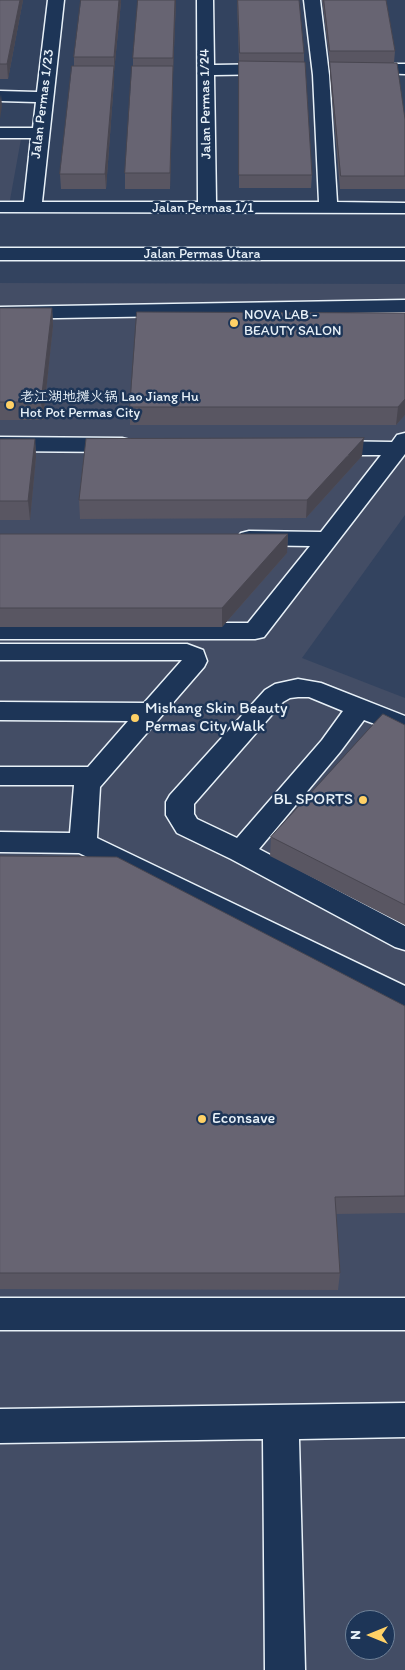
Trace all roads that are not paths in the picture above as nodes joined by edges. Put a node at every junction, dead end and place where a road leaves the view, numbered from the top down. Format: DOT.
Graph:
graph roads {
  1 [pos="56,0"];
  2 [pos="205,0"];
  3 [pos="312,0"];
  4 [pos="320,69"];
  5 [pos="405,69"];
  6 [pos="205,70"];
  7 [pos="0,96"];
  8 [pos="44,97"];
  9 [pos="0,133"];
  10 [pos="39,133"];
  11 [pos="0,207"];
  12 [pos="32,207"];
  13 [pos="207,208"];
  14 [pos="328,208"];
  15 [pos="405,208"];
  16 [pos="0,254"];
  17 [pos="405,254"];
  18 [pos="405,306"];
  19 [pos="0,313"];
  20 [pos="0,444"];
  21 [pos="402,444"];
  22 [pos="140,446"];
  23 [pos="309,448"];
  24 [pos="228,538"];
  25 [pos="328,539"];
  26 [pos="0,631"];
  27 [pos="0,652"];
  28 [pos="359,708"];
  29 [pos="0,711"];
  30 [pos="152,712"];
  31 [pos="405,726"];
  32 [pos="0,776"];
  33 [pos="94,776"];
  34 [pos="0,842"];
  35 [pos="83,843"];
  36 [pos="241,852"];
  37 [pos="405,939"];
  38 [pos="405,998"];
  39 [pos="0,1314"];
  40 [pos="405,1314"];
  41 [pos="405,1420"];
  42 [pos="282,1422"];
  43 [pos="0,1426"];
  44 [pos="285,1670"];
  1 -- 8 [label="street, Jalan Permas 1/23"];
  2 -- 6 [label="street, Jalan Permas 1/24"];
  3 -- 4 [label="street"];
  4 -- 5 [label="street"];
  4 -- 6 [label="street"];
  4 -- 14 [label="street"];
  6 -- 13 [label="street, Jalan Permas 1/24"];
  7 -- 8 [label="street"];
  8 -- 10 [label="street, Jalan Permas 1/23"];
  9 -- 10 [label="street"];
  10 -- 12 [label="street, Jalan Permas 1/23"];
  11 -- 12 [label="street, Jalan Permas 1/1"];
  12 -- 13 [label="street, Jalan Permas 1/1"];
  13 -- 14 [label="street, Jalan Permas 1/1"];
  14 -- 15 [label="street, Jalan Permas 1/1"];
  16 -- 17 [label="street, Jalan Permas Utara"];
  18 -- 19 [label="street"];
  20 -- 22 [label="street"];
  21 -- 23 [label="street"];
  21 -- 25 [label="street"];
  24 -- 25 [label="street"];
  25 -- 26 [label="street"];
  27 -- 30 [label="street"];
  28 -- 31 [label="street"];
  28 -- 36 [label="street"];
  28 -- 36 [label="street"];
  29 -- 30 [label="street"];
  30 -- 33 [label="street"];
  32 -- 33 [label="street"];
  33 -- 35 [label="street"];
  34 -- 35 [label="street"];
  35 -- 38 [label="street"];
  36 -- 37 [label="street"];
  39 -- 40 [label="street"];
  41 -- 42 [label="street"];
  42 -- 43 [label="street"];
  42 -- 44 [label="street"];
}
